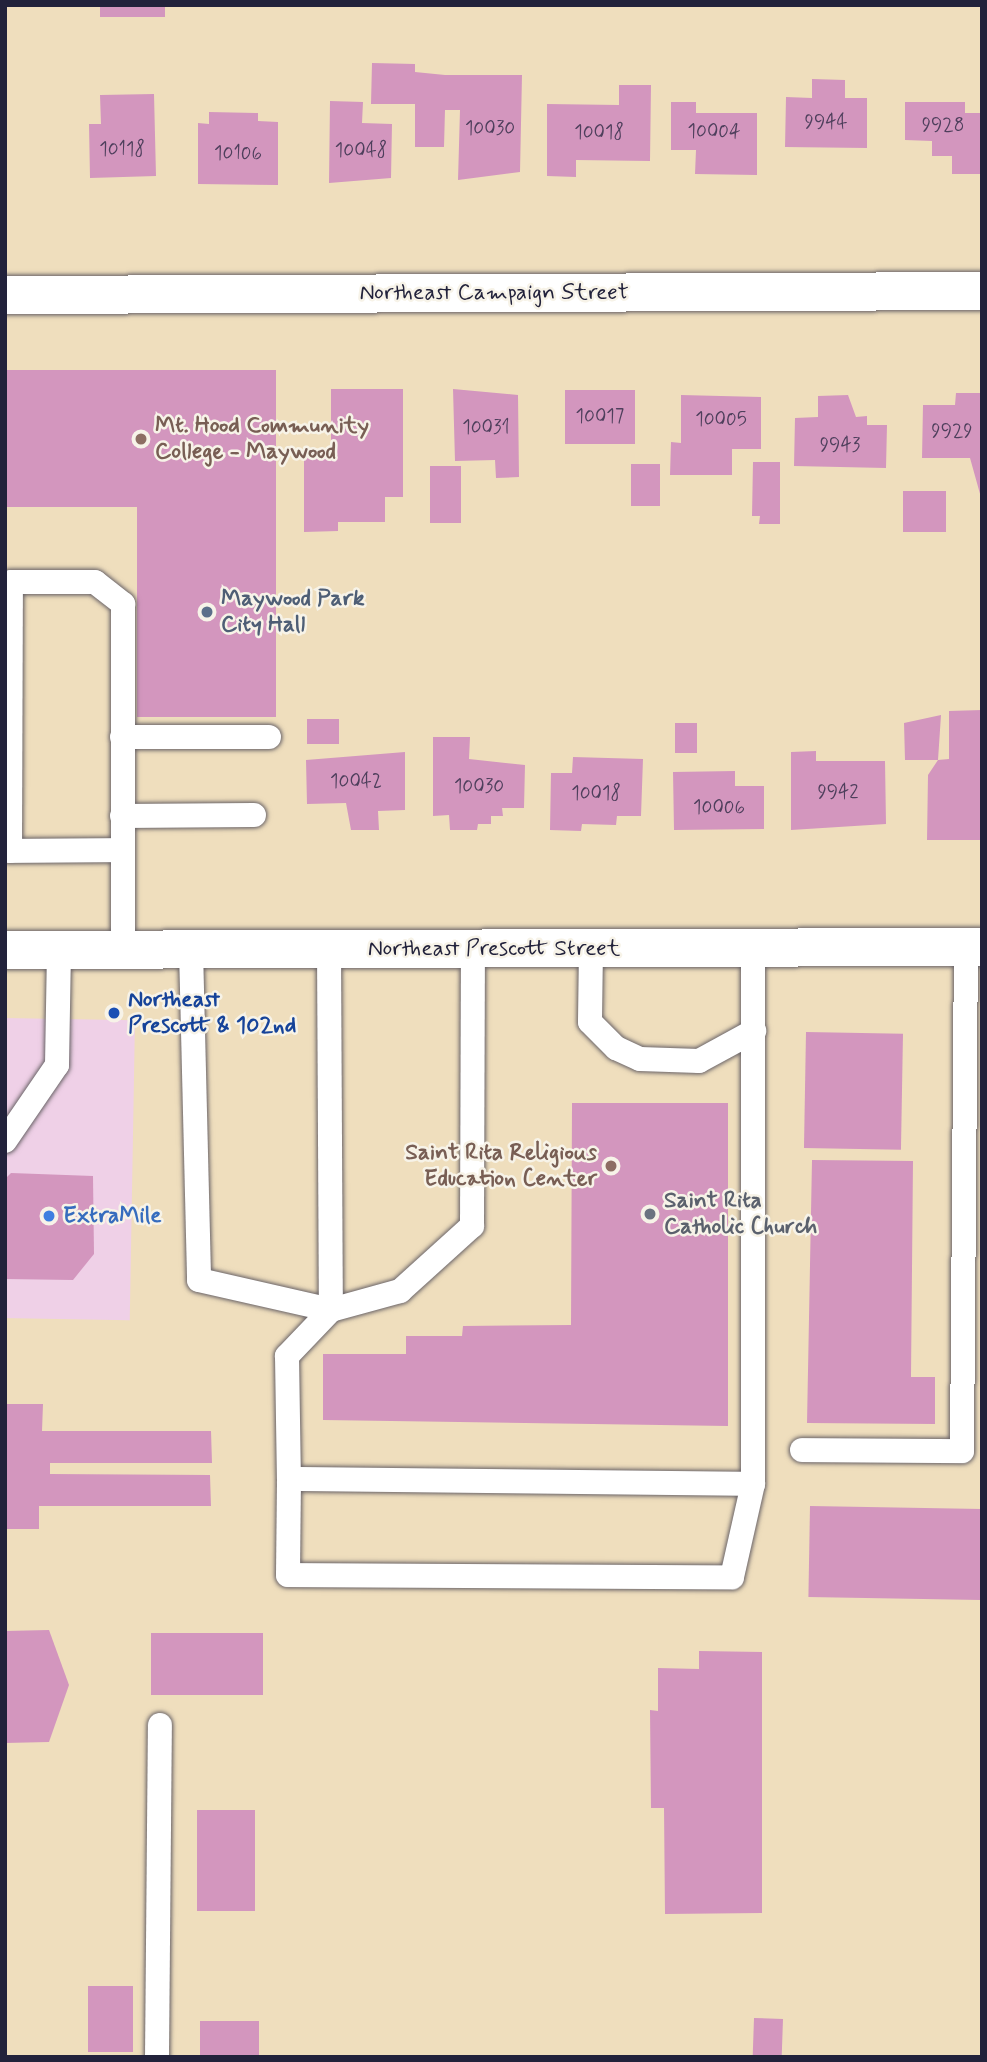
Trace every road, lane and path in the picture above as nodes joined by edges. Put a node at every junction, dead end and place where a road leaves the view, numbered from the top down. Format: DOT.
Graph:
graph roads {
  1 [pos="982,291"];
  2 [pos="5,295"];
  3 [pos="122,737"];
  4 [pos="269,737"];
  5 [pos="254,815"];
  6 [pos="122,816"];
  7 [pos="123,849"];
  8 [pos="974,947"];
  9 [pos="191,948"];
  10 [pos="328,948"];
  11 [pos="753,948"];
  12 [pos="60,949"];
  13 [pos="123,949"];
  14 [pos="473,949"];
  15 [pos="592,949"];
  16 [pos="5,950"];
  17 [pos="754,1031"];
  18 [pos="5,1141"];
  19 [pos="331,1310"];
  20 [pos="802,1450"];
  21 [pos="289,1479"];
  22 [pos="753,1484"];
  23 [pos="160,1725"];
  24 [pos="157,2057"];
  1 -- 2 [label="street, Northeast Campaign Street"];
  3 -- 4 [label="lane"];
  3 -- 6 [label="lane"];
  3 -- 7 [label="lane"];
  5 -- 6 [label="lane"];
  6 -- 7 [label="lane"];
  7 -- 13 [label="lane"];
  8 -- 11 [label="street, Northeast Prescott Street"];
  8 -- 20 [label="lane"];
  9 -- 10 [label="street, Northeast Prescott Street"];
  9 -- 13 [label="street, Northeast Prescott Street"];
  9 -- 19 [label="lane"];
  10 -- 14 [label="street, Northeast Prescott Street"];
  10 -- 19 [label="lane"];
  11 -- 15 [label="street, Northeast Prescott Street"];
  11 -- 17 [label="lane"];
  12 -- 13 [label="street, Northeast Prescott Street"];
  12 -- 16 [label="street, Northeast Prescott Street"];
  12 -- 18 [label="lane"];
  14 -- 15 [label="street, Northeast Prescott Street"];
  14 -- 19 [label="lane"];
  15 -- 17 [label="lane"];
  17 -- 22 [label="lane"];
  19 -- 21 [label="lane"];
  21 -- 22 [label="lane"];
  21 -- 22 [label="lane"];
  23 -- 24 [label="lane"];
}
